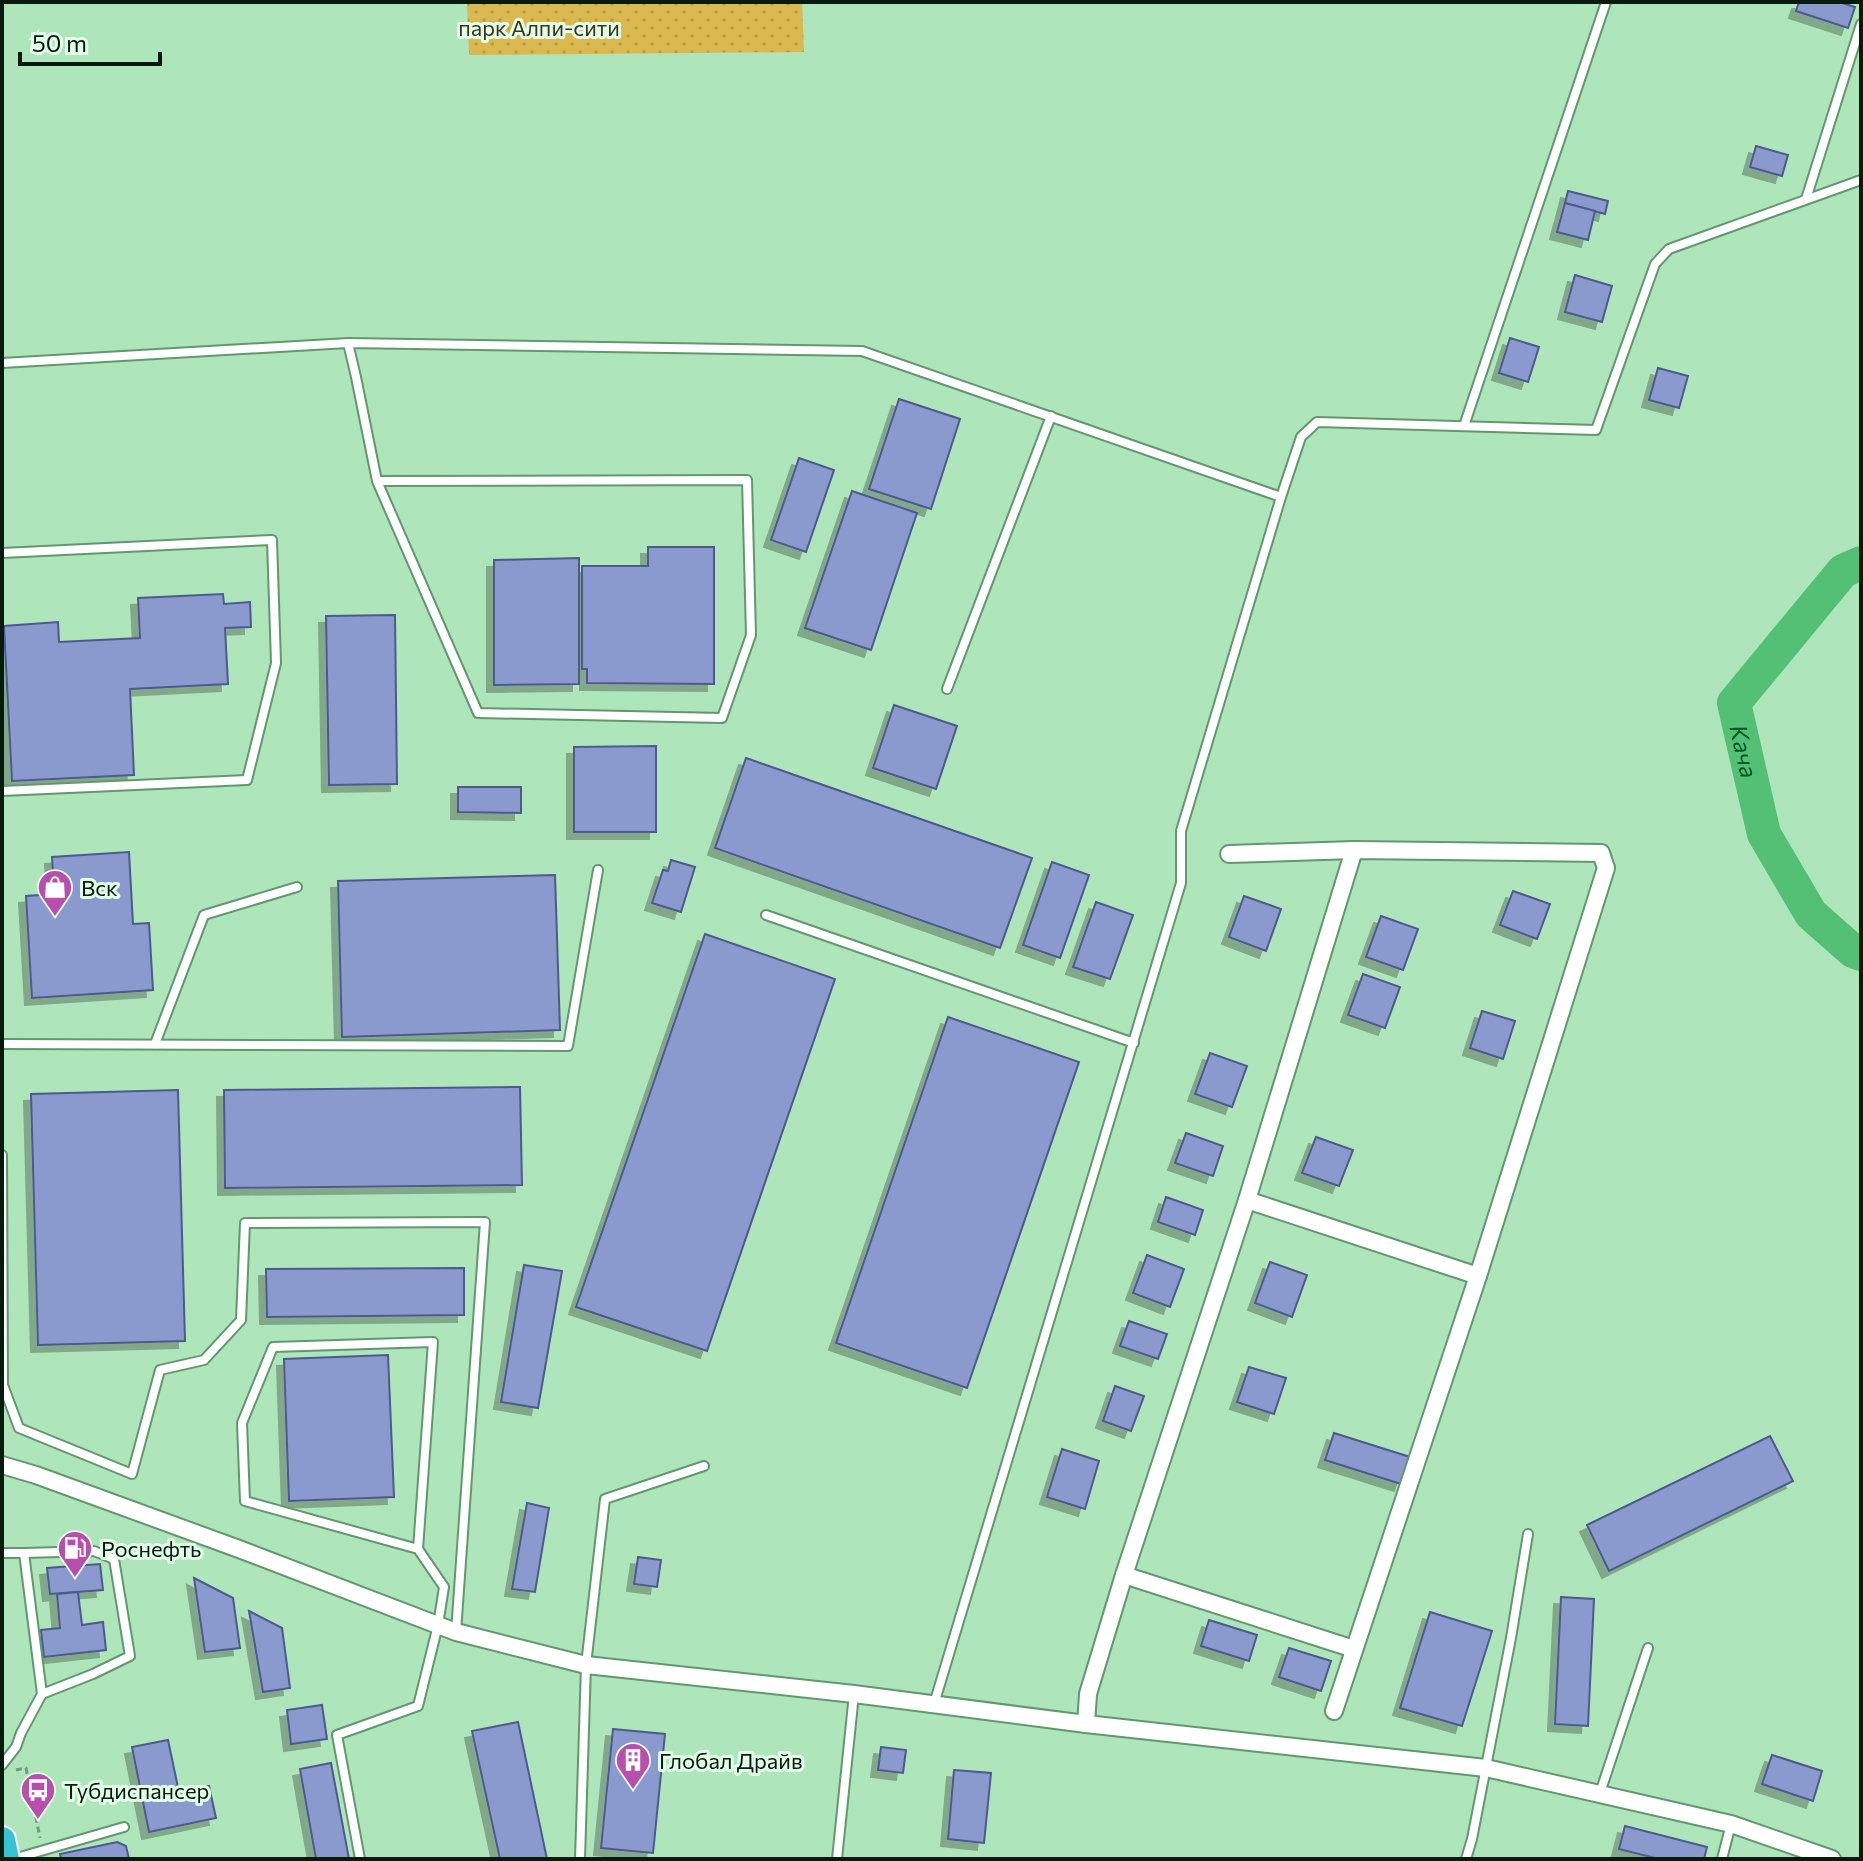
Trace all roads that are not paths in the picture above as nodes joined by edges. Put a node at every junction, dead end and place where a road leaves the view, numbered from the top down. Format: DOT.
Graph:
graph roads {
  1 [pos="1606,2"];
  2 [pos="1861,24"];
  3 [pos="1861,180"];
  4 [pos="1806,199"];
  5 [pos="348,343"];
  6 [pos="2,363"];
  7 [pos="1051,416"];
  8 [pos="1464,426"];
  9 [pos="377,481"];
  10 [pos="1281,497"];
  11 [pos="2,553"];
  12 [pos="947,689"];
  13 [pos="2,791"];
  14 [pos="1354,850"];
  15 [pos="1229,854"];
  16 [pos="598,870"];
  17 [pos="297,887"];
  18 [pos="766,915"];
  19 [pos="1134,1043"];
  20 [pos="2,1044"];
  21 [pos="155,1044"];
  22 [pos="2,1155"];
  23 [pos="1247,1200"];
  24 [pos="1478,1276"];
  25 [pos="2,1465"];
  26 [pos="704,1466"];
  27 [pos="1528,1534"];
  28 [pos="418,1549"];
  29 [pos="2,1553"];
  30 [pos="24,1553"];
  31 [pos="1124,1575"];
  32 [pos="438,1625"];
  33 [pos="456,1632"];
  34 [pos="1648,1648"];
  35 [pos="1354,1649"];
  36 [pos="586,1665"];
  37 [pos="42,1694"];
  38 [pos="854,1694"];
  39 [pos="934,1704"];
  40 [pos="1334,1711"];
  41 [pos="1086,1724"];
  42 [pos="2,1765"];
  43 [pos="1486,1768"];
  44 [pos="1600,1793"];
  45 [pos="1731,1824"];
  46 [pos="124,1827"];
  47 [pos="2,1840"];
  48 [pos="6,1859"];
  49 [pos="13,1859"];
  50 [pos="360,1859"];
  51 [pos="580,1859"];
  52 [pos="837,1859"];
  53 [pos="1466,1859"];
  54 [pos="1722,1859"];
  55 [pos="1832,1859"];
  1 -- 8 [label="lane"];
  2 -- 4 [label="lane"];
  3 -- 4 [label="lane"];
  4 -- 8 [label="lane"];
  5 -- 6 [label="lane"];
  5 -- 7 [label="lane"];
  5 -- 9 [label="lane"];
  7 -- 10 [label="lane"];
  7 -- 12 [label="lane"];
  8 -- 10 [label="lane"];
  9 -- 9 [label="lane"];
  10 -- 19 [label="lane"];
  11 -- 13 [label="lane"];
  14 -- 15 [label="street"];
  14 -- 23 [label="street"];
  14 -- 24 [label="street"];
  16 -- 21 [label="lane"];
  17 -- 21 [label="lane"];
  18 -- 19 [label="lane"];
  19 -- 39 [label="lane"];
  20 -- 21 [label="lane"];
  22 -- 33 [label="lane"];
  23 -- 24 [label="street"];
  23 -- 31 [label="street"];
  24 -- 35 [label="street"];
  25 -- 32 [label="street"];
  26 -- 36 [label="lane"];
  27 -- 43 [label="lane"];
  28 -- 28 [label="lane"];
  28 -- 32 [label="lane"];
  29 -- 30 [label="lane"];
  30 -- 37 [label="lane"];
  30 -- 37 [label="lane"];
  31 -- 35 [label="street"];
  31 -- 41 [label="street"];
  32 -- 33 [label="street"];
  32 -- 50 [label="lane"];
  33 -- 36 [label="street"];
  34 -- 44 [label="lane"];
  35 -- 40 [label="street"];
  36 -- 38 [label="street"];
  36 -- 51 [label="lane"];
  37 -- 42 [label="lane"];
  38 -- 39 [label="street"];
  38 -- 52 [label="lane"];
  39 -- 41 [label="street"];
  41 -- 43 [label="street"];
  43 -- 44 [label="street"];
  43 -- 53 [label="lane"];
  44 -- 45 [label="street"];
  45 -- 54 [label="lane"];
  45 -- 55 [label="street"];
  46 -- 49 [label="lane"];
  47 -- 48 [label="highway"];
}
